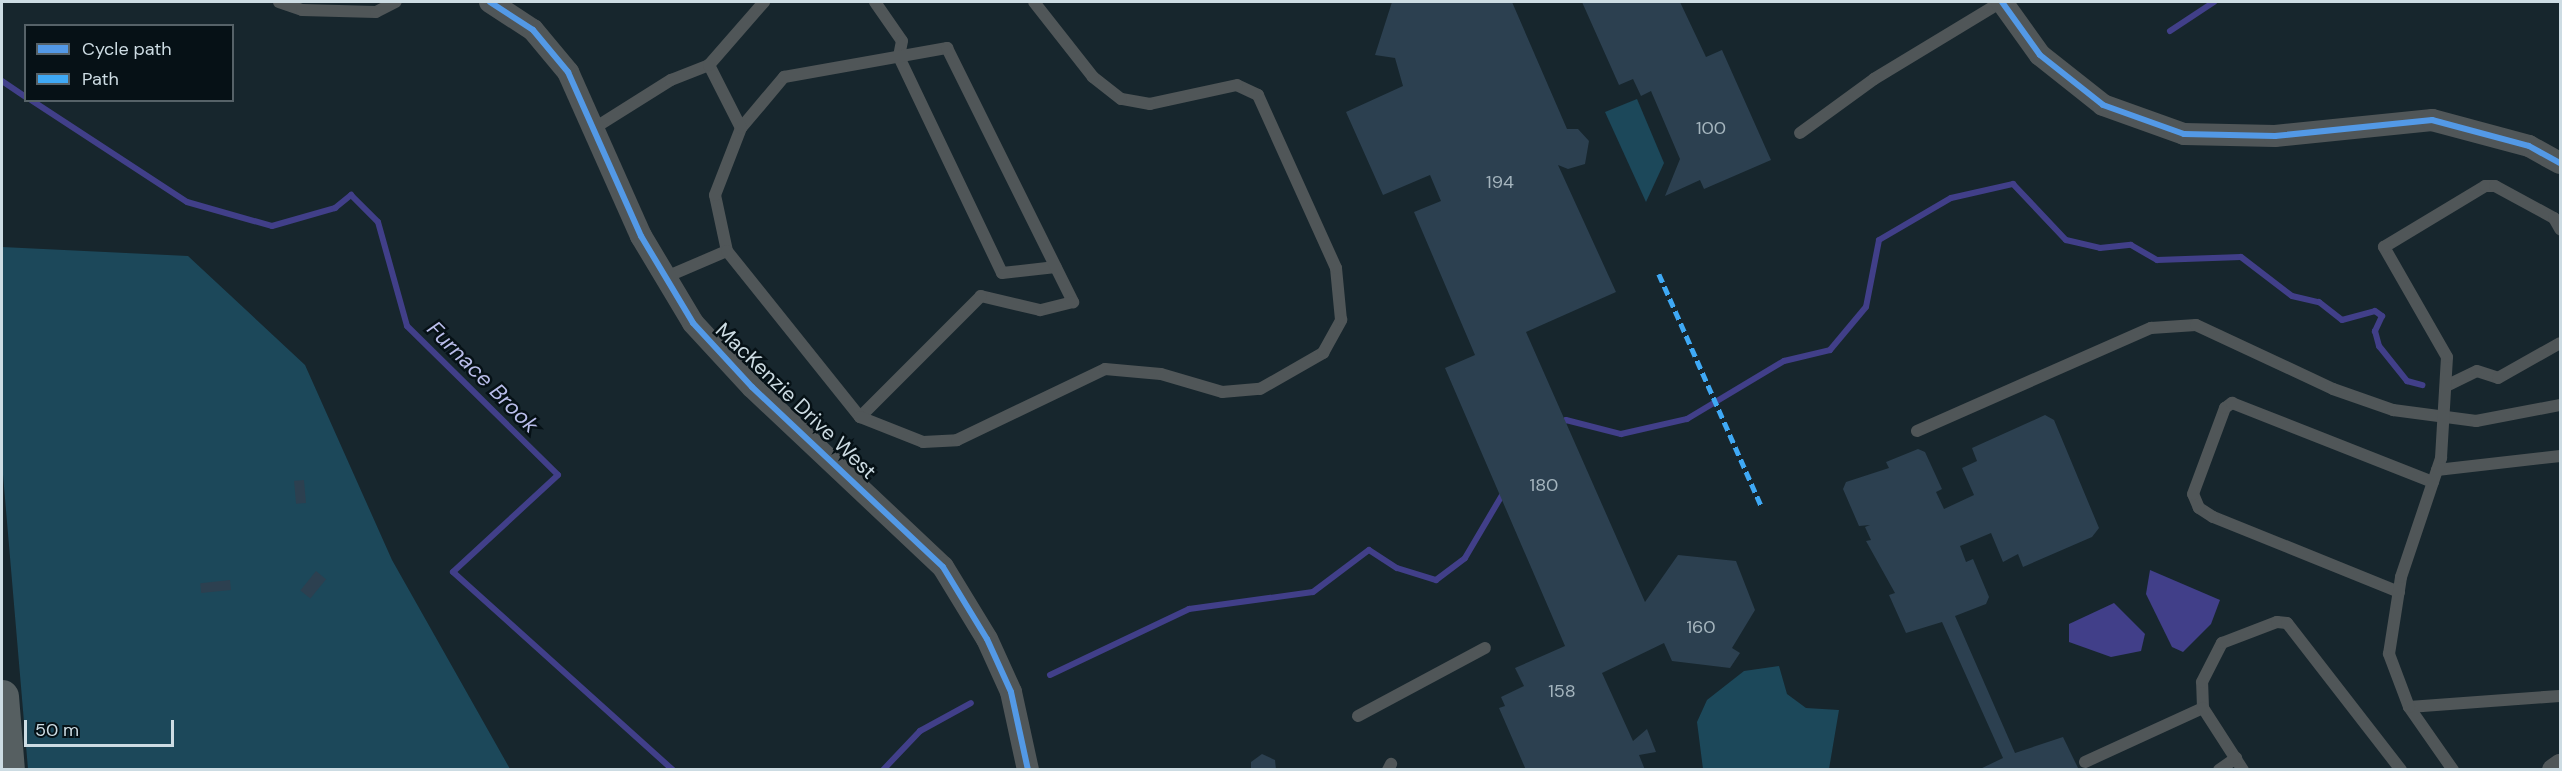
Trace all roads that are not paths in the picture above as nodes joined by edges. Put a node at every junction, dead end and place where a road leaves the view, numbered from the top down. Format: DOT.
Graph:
graph roads {
  1 [pos="279,2"];
  2 [pos="396,2"];
  3 [pos="490,2"];
  4 [pos="764,2"];
  5 [pos="875,2"];
  6 [pos="1034,2"];
  7 [pos="2001,2"];
  8 [pos="899,57"];
  9 [pos="709,64"];
  10 [pos="596,127"];
  11 [pos="741,128"];
  12 [pos="1800,133"];
  13 [pos="2560,163"];
  14 [pos="2560,229"];
  15 [pos="727,251"];
  16 [pos="1056,267"];
  17 [pos="666,277"];
  18 [pos="2560,343"];
  19 [pos="2446,386"];
  20 [pos="2560,405"];
  21 [pos="860,417"];
  22 [pos="2445,417"];
  23 [pos="1917,431"];
  24 [pos="2560,456"];
  25 [pos="2435,476"];
  26 [pos="2399,592"];
  27 [pos="1485,648"];
  28 [pos="2,696"];
  29 [pos="2560,696"];
  30 [pos="2409,707"];
  31 [pos="2203,708"];
  32 [pos="1358,716"];
  33 [pos="2236,758"];
  34 [pos="2085,762"];
  35 [pos="2560,765"];
  36 [pos="8,770"];
  37 [pos="1028,770"];
  38 [pos="2219,770"];
  39 [pos="2243,770"];
  40 [pos="2401,770"];
  41 [pos="2453,770"];
  42 [pos="2553,770"];
  1 -- 2 [label="lane"];
  3 -- 10 [label="street, MacKenzie Drive West"];
  4 -- 9 [label="lane"];
  5 -- 8 [label="lane"];
  6 -- 21 [label="lane"];
  7 -- 12 [label="lane"];
  7 -- 13 [label="street"];
  8 -- 11 [label="lane"];
  8 -- 16 [label="lane"];
  8 -- 16 [label="lane"];
  9 -- 10 [label="lane"];
  9 -- 11 [label="lane"];
  10 -- 17 [label="street, MacKenzie Drive West"];
  11 -- 15 [label="lane"];
  14 -- 19 [label="lane"];
  15 -- 17 [label="lane"];
  15 -- 21 [label="lane"];
  16 -- 21 [label="lane"];
  17 -- 37 [label="street, MacKenzie Drive West"];
  18 -- 19 [label="lane"];
  19 -- 22 [label="lane"];
  20 -- 22 [label="lane"];
  22 -- 23 [label="lane"];
  22 -- 25 [label="lane"];
  24 -- 25 [label="lane"];
  25 -- 26 [label="lane"];
  25 -- 26 [label="lane"];
  26 -- 30 [label="lane"];
  27 -- 32 [label="lane"];
  28 -- 36 [label="main road"];
  29 -- 30 [label="lane"];
  30 -- 41 [label="lane"];
  31 -- 33 [label="lane"];
  31 -- 34 [label="lane"];
  31 -- 40 [label="lane"];
  33 -- 38 [label="lane"];
  33 -- 39 [label="lane"];
  35 -- 42 [label="street"];
}
